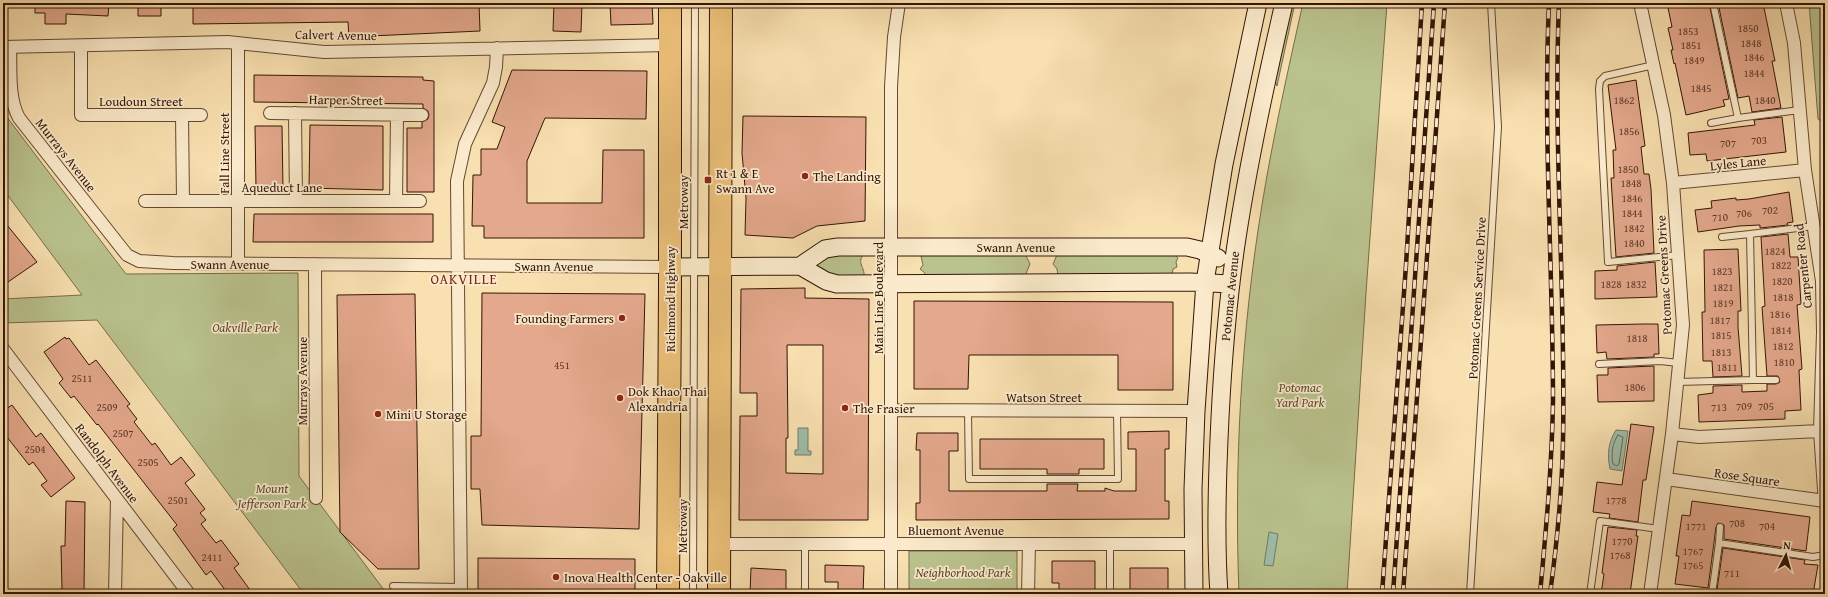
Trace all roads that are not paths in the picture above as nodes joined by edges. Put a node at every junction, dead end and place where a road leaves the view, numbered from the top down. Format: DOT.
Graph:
graph roads {
  1 [pos="670,3"];
  2 [pos="695,3"];
  3 [pos="722,3"];
  4 [pos="899,3"];
  5 [pos="1258,3"];
  6 [pos="1284,3"];
  7 [pos="1491,3"];
  8 [pos="1640,3"];
  9 [pos="1713,3"];
  10 [pos="1786,3"];
  11 [pos="238,43"];
  12 [pos="670,45"];
  13 [pos="81,46"];
  14 [pos="6,47"];
  15 [pos="497,48"];
  16 [pos="1654,65"];
  17 [pos="1800,110"];
  18 [pos="270,113"];
  19 [pos="295,113"];
  20 [pos="182,115"];
  21 [pos="201,115"];
  22 [pos="397,115"];
  23 [pos="422,115"];
  24 [pos="1738,118"];
  25 [pos="1711,123"];
  26 [pos="1805,170"];
  27 [pos="1673,183"];
  28 [pos="145,201"];
  29 [pos="183,201"];
  30 [pos="238,201"];
  31 [pos="296,201"];
  32 [pos="396,201"];
  33 [pos="420,201"];
  34 [pos="1814,226"];
  35 [pos="1750,234"];
  36 [pos="1722,237"];
  37 [pos="891,247"];
  38 [pos="1209,254"];
  39 [pos="1679,255"];
  40 [pos="139,261"];
  41 [pos="238,264"];
  42 [pos="315,264"];
  43 [pos="458,265"];
  44 [pos="1233,265"];
  45 [pos="694,266"];
  46 [pos="720,266"];
  47 [pos="800,266"];
  48 [pos="670,267"];
  49 [pos="1205,282"];
  50 [pos="892,283"];
  51 [pos="1231,284"];
  52 [pos="3,349"];
  53 [pos="1679,363"];
  54 [pos="1599,364"];
  55 [pos="1753,380"];
  56 [pos="1776,380"];
  57 [pos="1677,382"];
  58 [pos="892,410"];
  59 [pos="968,411"];
  60 [pos="1117,411"];
  61 [pos="1196,411"];
  62 [pos="1820,431"];
  63 [pos="1672,434"];
  64 [pos="1666,479"];
  65 [pos="117,498"];
  66 [pos="316,498"];
  67 [pos="1825,503"];
  68 [pos="1720,527"];
  69 [pos="1659,529"];
  70 [pos="1719,543"];
  71 [pos="719,544"];
  72 [pos="805,544"];
  73 [pos="891,544"];
  74 [pos="1029,544"];
  75 [pos="1110,544"];
  76 [pos="1193,544"];
  77 [pos="1825,555"];
  78 [pos="393,586"];
  79 [pos="461,590"];
  80 [pos="115,594"];
  81 [pos="189,594"];
  82 [pos="668,594"];
  83 [pos="693,594"];
  84 [pos="719,594"];
  85 [pos="805,594"];
  86 [pos="891,594"];
  87 [pos="1028,594"];
  88 [pos="1110,594"];
  89 [pos="1194,594"];
  90 [pos="1219,594"];
  91 [pos="1470,594"];
  92 [pos="1590,594"];
  93 [pos="1650,594"];
  94 [pos="1712,594"];
  1 -- 12 [label="highway, Richmond Highway"];
  2 -- 45 [label="lane, Metroway"];
  3 -- 46 [label="highway"];
  4 -- 37 [label="street, Main Line Boulevard"];
  5 -- 38 [label="street, Potomac Avenue"];
  6 -- 44 [label="street, Potomac Avenue"];
  7 -- 91 [label="lane, Potomac Greens Service Drive"];
  8 -- 16 [label="street, Potomac Greens Drive"];
  9 -- 24 [label="lane"];
  10 -- 17 [label="street, Carpenter Road"];
  11 -- 13 [label="street, Calvert Avenue"];
  11 -- 15 [label="street, Calvert Avenue"];
  11 -- 30 [label="street, Fall Line Street"];
  12 -- 15 [label="street, Calvert Avenue"];
  12 -- 48 [label="highway, Richmond Highway"];
  13 -- 14 [label="street, Calvert Avenue"];
  13 -- 20 [label="street, Loudoun Street"];
  14 -- 40 [label="street, Murrays Avenue"];
  15 -- 43 [label="street"];
  16 -- 27 [label="street, Potomac Greens Drive"];
  16 -- 39 [label="lane"];
  17 -- 24 [label="lane"];
  17 -- 26 [label="street, Carpenter Road"];
  18 -- 19 [label="street, Harper Street"];
  19 -- 22 [label="street, Harper Street"];
  19 -- 31 [label="street"];
  20 -- 21 [label="street, Loudoun Street"];
  20 -- 29 [label="street"];
  22 -- 23 [label="street, Harper Street"];
  22 -- 32 [label="street"];
  24 -- 25 [label="lane"];
  26 -- 27 [label="street, Lyles Lane"];
  26 -- 34 [label="street, Carpenter Road"];
  27 -- 39 [label="street, Potomac Greens Drive"];
  28 -- 29 [label="street, Aqueduct Lane"];
  29 -- 30 [label="street, Aqueduct Lane"];
  30 -- 31 [label="street, Aqueduct Lane"];
  30 -- 41 [label="street, Fall Line Street"];
  31 -- 32 [label="street, Aqueduct Lane"];
  32 -- 33 [label="street, Aqueduct Lane"];
  34 -- 35 [label="lane"];
  34 -- 62 [label="street, Carpenter Road"];
  35 -- 36 [label="lane"];
  35 -- 55 [label="lane"];
  37 -- 38 [label="street, Swann Avenue"];
  37 -- 47 [label="street, Swann Avenue"];
  37 -- 50 [label="street, Main Line Boulevard"];
  38 -- 44 [label="street, Swann Avenue"];
  38 -- 49 [label="street, Potomac Avenue"];
  39 -- 53 [label="street, Potomac Greens Drive"];
  40 -- 41 [label="street, Swann Avenue"];
  41 -- 42 [label="street, Swann Avenue"];
  42 -- 43 [label="street, Swann Avenue"];
  42 -- 66 [label="street, Murrays Avenue"];
  43 -- 48 [label="street, Swann Avenue"];
  43 -- 79 [label="street"];
  44 -- 51 [label="street, Potomac Avenue"];
  45 -- 46 [label="street, Swann Avenue"];
  45 -- 48 [label="street, Swann Avenue"];
  45 -- 83 [label="lane, Metroway"];
  46 -- 47 [label="street, Swann Avenue"];
  46 -- 71 [label="highway"];
  47 -- 50 [label="street, Swann Avenue"];
  48 -- 82 [label="highway, Richmond Highway"];
  49 -- 50 [label="street, Swann Avenue"];
  49 -- 51 [label="street, Swann Avenue"];
  49 -- 61 [label="street, Potomac Avenue"];
  50 -- 58 [label="street, Main Line Boulevard"];
  51 -- 90 [label="street, Potomac Avenue"];
  52 -- 65 [label="street, Randolph Avenue"];
  53 -- 54 [label="lane"];
  53 -- 57 [label="street, Potomac Greens Drive"];
  55 -- 56 [label="lane"];
  55 -- 57 [label="lane"];
  57 -- 63 [label="street, Potomac Greens Drive"];
  58 -- 59 [label="street, Watson Street"];
  58 -- 73 [label="street, Main Line Boulevard"];
  59 -- 60 [label="street, Watson Street"];
  59 -- 60 [label="lane"];
  60 -- 61 [label="street, Watson Street"];
  61 -- 76 [label="street, Potomac Avenue"];
  62 -- 63 [label="street"];
  62 -- 67 [label="street, Carpenter Road"];
  63 -- 64 [label="street, Potomac Greens Drive"];
  64 -- 67 [label="street, Rose Square"];
  64 -- 69 [label="street, Potomac Greens Drive"];
  65 -- 80 [label="street"];
  65 -- 81 [label="street, Randolph Avenue"];
  68 -- 70 [label="lane"];
  69 -- 92 [label="lane"];
  69 -- 93 [label="street, Potomac Greens Drive"];
  70 -- 77 [label="lane"];
  70 -- 94 [label="lane"];
  71 -- 72 [label="street, Bluemont Avenue"];
  71 -- 84 [label="highway"];
  72 -- 73 [label="street, Bluemont Avenue"];
  72 -- 85 [label="lane"];
  73 -- 74 [label="street, Bluemont Avenue"];
  73 -- 86 [label="street, Main Line Boulevard"];
  74 -- 75 [label="street, Bluemont Avenue"];
  74 -- 87 [label="street"];
  75 -- 76 [label="street, Bluemont Avenue"];
  75 -- 88 [label="lane"];
  76 -- 89 [label="street, Potomac Avenue"];
  78 -- 79 [label="lane"];
}
